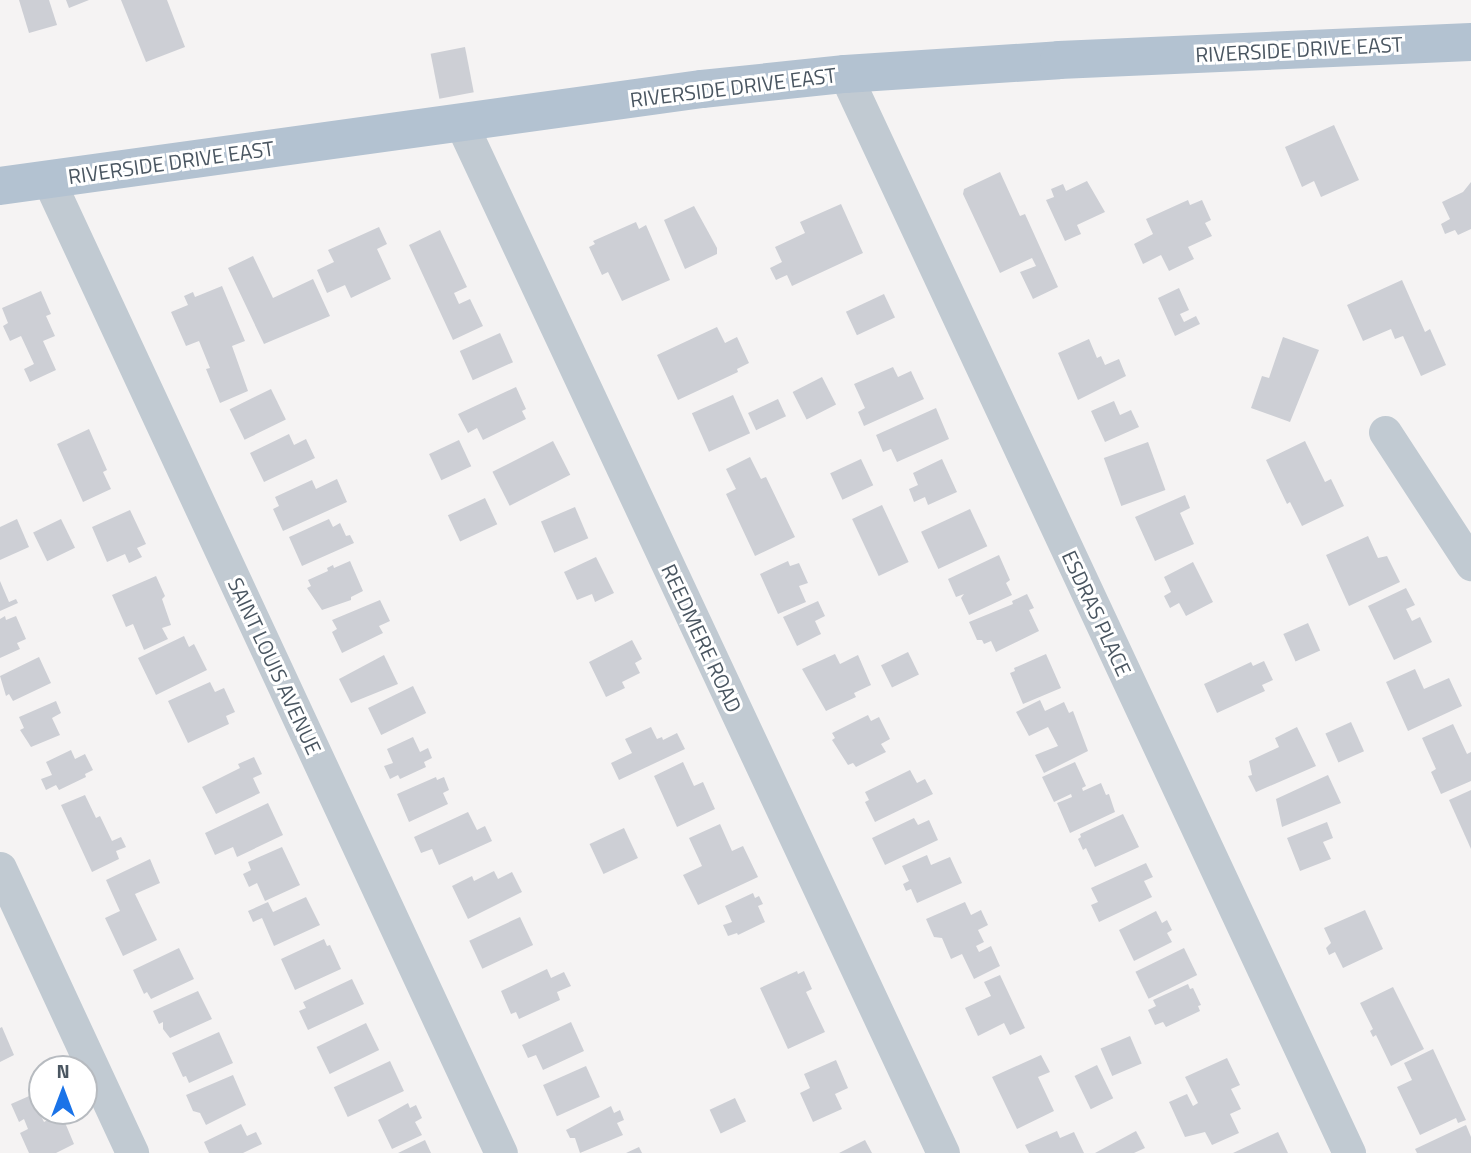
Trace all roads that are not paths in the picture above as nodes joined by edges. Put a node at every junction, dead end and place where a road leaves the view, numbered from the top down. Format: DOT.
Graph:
graph roads {
  1 [pos="1471,42"];
  2 [pos="845,74"];
  3 [pos="461,123"];
  4 [pos="48,179"];
  5 [pos="0,186"];
  6 [pos="1385,432"];
  7 [pos="1471,564"];
  8 [pos="0,868"];
  9 [pos="132,1153"];
  10 [pos="501,1153"];
  11 [pos="943,1153"];
  12 [pos="1349,1153"];
  1 -- 2 [label="main road, RIVERSIDE DRIVE EAST"];
  2 -- 3 [label="main road, RIVERSIDE DRIVE EAST"];
  2 -- 12 [label="street, ESDRAS PLACE"];
  3 -- 4 [label="main road, RIVERSIDE DRIVE EAST"];
  3 -- 11 [label="street, REEDMERE ROAD"];
  4 -- 5 [label="main road, RIVERSIDE DRIVE EAST"];
  4 -- 10 [label="street, SAINT LOUIS AVENUE"];
  6 -- 7 [label="street"];
  8 -- 9 [label="street"];
}
